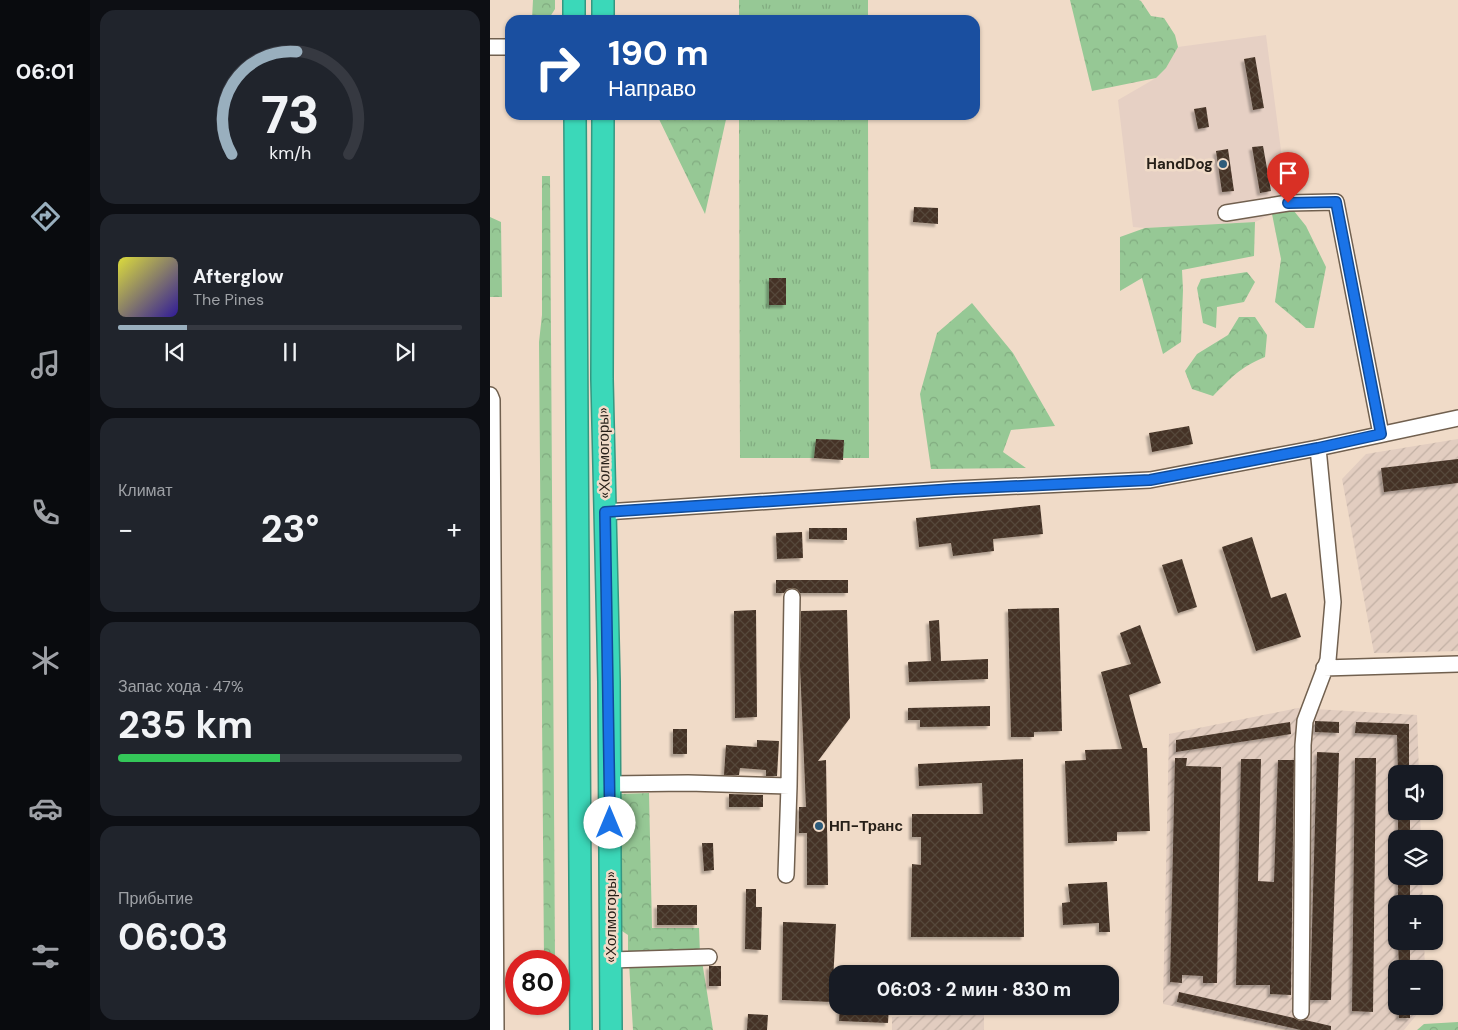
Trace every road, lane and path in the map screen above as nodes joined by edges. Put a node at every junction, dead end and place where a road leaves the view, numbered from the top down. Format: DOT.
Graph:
graph roads {
  1 [pos="574,0"];
  2 [pos="603,0"];
  3 [pos="574,15"];
  4 [pos="603,15"];
  5 [pos="505,46"];
  6 [pos="490,47"];
  7 [pos="575,120"];
  8 [pos="603,120"];
  9 [pos="1226,213"];
  10 [pos="490,395"];
  11 [pos="1458,418"];
  12 [pos="1381,434"];
  13 [pos="1318,448"];
  14 [pos="605,512"];
  15 [pos="792,597"];
  16 [pos="1458,664"];
  17 [pos="1324,668"];
  18 [pos="610,784"];
  19 [pos="789,786"];
  20 [pos="492,789"];
  21 [pos="786,875"];
  22 [pos="493,888"];
  23 [pos="708,957"];
  24 [pos="611,960"];
  25 [pos="1301,1012"];
  26 [pos="496,1030"];
  27 [pos="582,1030"];
  28 [pos="612,1030"];
  1 -- 3 [label="highway"];
  2 -- 4 [label="highway"];
  5 -- 6 [label="street"];
  7 -- 27 [label="highway, «Холмогоры»"];
  8 -- 14 [label="highway, «Холмогоры»"];
  9 -- 12 [label="street"];
  10 -- 20 [label="street"];
  11 -- 12 [label="street"];
  12 -- 13 [label="street"];
  13 -- 14 [label="street"];
  13 -- 17 [label="street"];
  14 -- 18 [label="highway, «Холмогоры»"];
  15 -- 19 [label="street"];
  16 -- 17 [label="street"];
  17 -- 25 [label="street"];
  18 -- 19 [label="street"];
  18 -- 24 [label="highway, «Холмогоры»"];
  19 -- 21 [label="street"];
  20 -- 22 [label="street"];
  22 -- 26 [label="street"];
  23 -- 24 [label="street"];
  24 -- 28 [label="highway, «Холмогоры»"];
}
